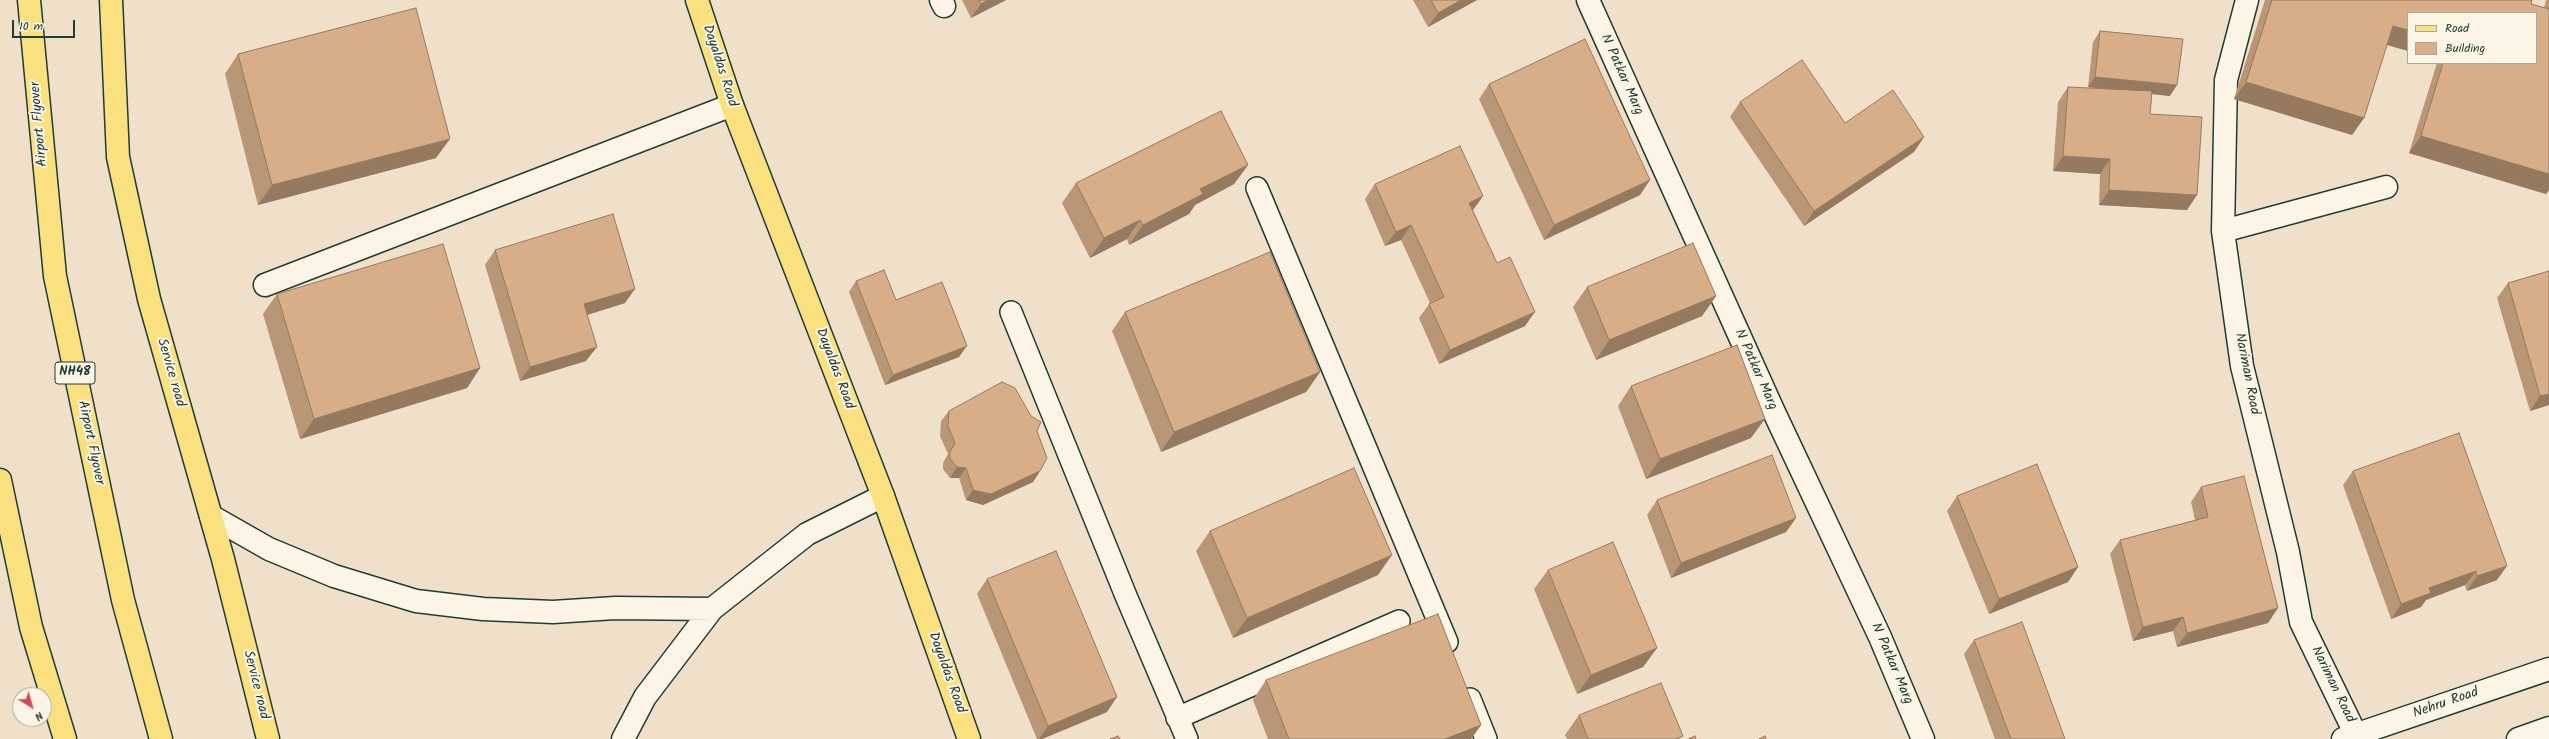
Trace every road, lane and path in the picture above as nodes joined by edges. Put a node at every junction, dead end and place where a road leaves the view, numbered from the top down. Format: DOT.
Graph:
graph roads {
  1 [pos="28,0"];
  2 [pos="111,0"];
  3 [pos="697,0"];
  4 [pos="1588,0"];
  5 [pos="2247,0"];
  6 [pos="732,105"];
  7 [pos="2386,187"];
  8 [pos="1257,188"];
  9 [pos="2223,231"];
  10 [pos="264,285"];
  11 [pos="1011,312"];
  12 [pos="0,480"];
  13 [pos="883,496"];
  14 [pos="211,516"];
  15 [pos="712,609"];
  16 [pos="1399,621"];
  17 [pos="1454,658"];
  18 [pos="2549,669"];
  19 [pos="1462,680"];
  20 [pos="1177,718"];
  21 [pos="2549,728"];
  22 [pos="2352,738"];
  23 [pos="65,739"];
  24 [pos="161,739"];
  25 [pos="268,739"];
  26 [pos="623,739"];
  27 [pos="969,739"];
  28 [pos="1187,739"];
  29 [pos="1486,739"];
  30 [pos="1923,739"];
  31 [pos="2518,739"];
  1 -- 24 [label="main road, Airport Flyover / NH48"];
  2 -- 14 [label="main road, Service road"];
  3 -- 6 [label="main road, Dayaldas Road"];
  4 -- 30 [label="street, N Patkar Marg"];
  5 -- 9 [label="street, Nariman Road"];
  6 -- 10 [label="street"];
  6 -- 13 [label="main road, Dayaldas Road"];
  7 -- 9 [label="street"];
  8 -- 17 [label="lane"];
  9 -- 22 [label="street, Nariman Road"];
  11 -- 20 [label="lane"];
  12 -- 23 [label="main road"];
  13 -- 15 [label="street"];
  13 -- 27 [label="main road, Dayaldas Road"];
  14 -- 15 [label="street"];
  14 -- 25 [label="main road, Service road"];
  15 -- 26 [label="street"];
  16 -- 20 [label="lane"];
  18 -- 22 [label="street, Nehru Road"];
  19 -- 29 [label="lane"];
  20 -- 28 [label="lane"];
  21 -- 31 [label="street"];
}
